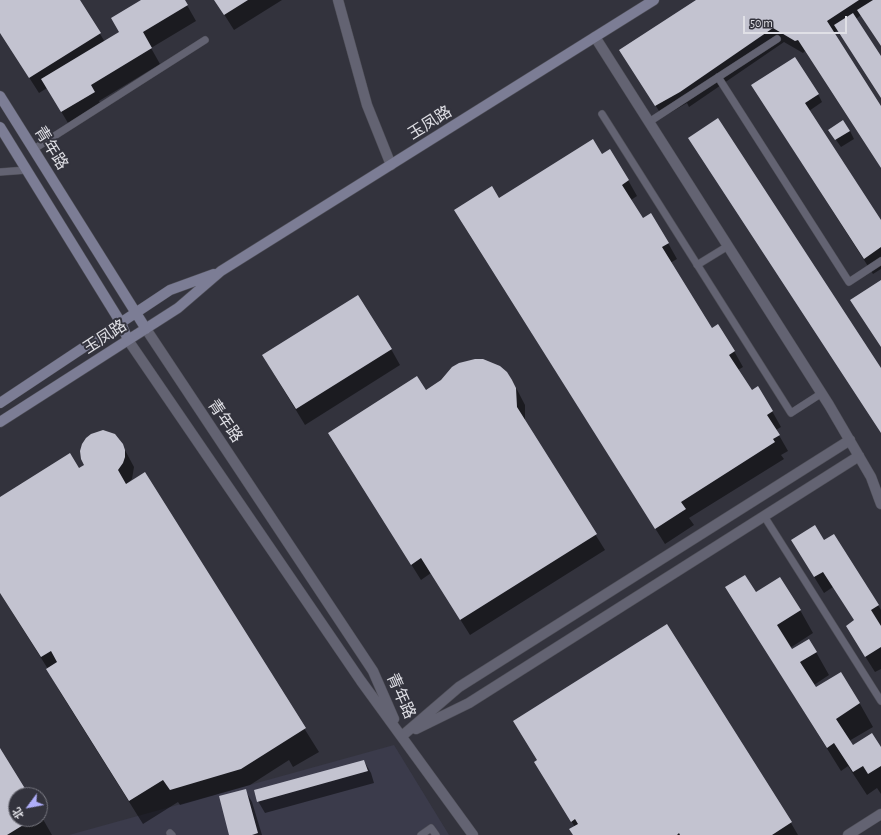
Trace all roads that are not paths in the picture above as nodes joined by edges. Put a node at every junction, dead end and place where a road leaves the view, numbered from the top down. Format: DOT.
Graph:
graph roads {
  1 [pos="338,0"];
  2 [pos="654,0"];
  3 [pos="595,37"];
  4 [pos="777,39"];
  5 [pos="205,40"];
  6 [pos="718,77"];
  7 [pos="0,96"];
  8 [pos="602,114"];
  9 [pos="649,122"];
  10 [pos="0,127"];
  11 [pos="34,150"];
  12 [pos="391,165"];
  13 [pos="27,170"];
  14 [pos="0,172"];
  15 [pos="728,246"];
  16 [pos="881,261"];
  17 [pos="697,265"];
  18 [pos="221,271"];
  19 [pos="136,312"];
  20 [pos="121,323"];
  21 [pos="146,328"];
  22 [pos="128,340"];
  23 [pos="822,393"];
  24 [pos="0,403"];
  25 [pos="0,422"];
  26 [pos="850,440"];
  27 [pos="859,456"];
  28 [pos="881,504"];
  29 [pos="764,516"];
  30 [pos="881,701"];
  31 [pos="402,736"];
  32 [pos="881,814"];
  33 [pos="421,835"];
  34 [pos="436,835"];
  35 [pos="473,835"];
  36 [pos="848,835"];
  1 -- 12 [label="street"];
  2 -- 3 [label="street, 玉凤路"];
  3 -- 9 [label="street"];
  3 -- 12 [label="street, 玉凤路"];
  4 -- 6 [label="lane"];
  5 -- 11 [label="lane"];
  6 -- 9 [label="lane"];
  6 -- 16 [label="lane"];
  7 -- 11 [label="street, 青年路"];
  8 -- 17 [label="lane"];
  9 -- 15 [label="street"];
  10 -- 13 [label="street, 青年路"];
  11 -- 19 [label="street, 青年路"];
  12 -- 18 [label="street, 玉凤路"];
  13 -- 14 [label="lane"];
  13 -- 20 [label="street, 青年路"];
  15 -- 17 [label="lane"];
  15 -- 23 [label="street"];
  17 -- 23 [label="lane"];
  18 -- 19 [label="street, 玉凤路"];
  18 -- 21 [label="street, 玉凤路"];
  19 -- 20 [label="street, 玉凤路"];
  19 -- 21 [label="street, 青年路"];
  20 -- 22 [label="street, 青年路"];
  20 -- 24 [label="street, 玉凤路"];
  21 -- 22 [label="street, 玉凤路"];
  21 -- 31 [label="street, 青年路"];
  22 -- 25 [label="street, 玉凤路"];
  22 -- 31 [label="street, 青年路"];
  23 -- 26 [label="street"];
  26 -- 27 [label="street"];
  26 -- 31 [label="street"];
  27 -- 28 [label="street"];
  27 -- 29 [label="street"];
  29 -- 30 [label="lane"];
  29 -- 31 [label="street"];
  31 -- 35 [label="street"];
  32 -- 36 [label="street"];
  33 -- 34 [label="lane"];
}
